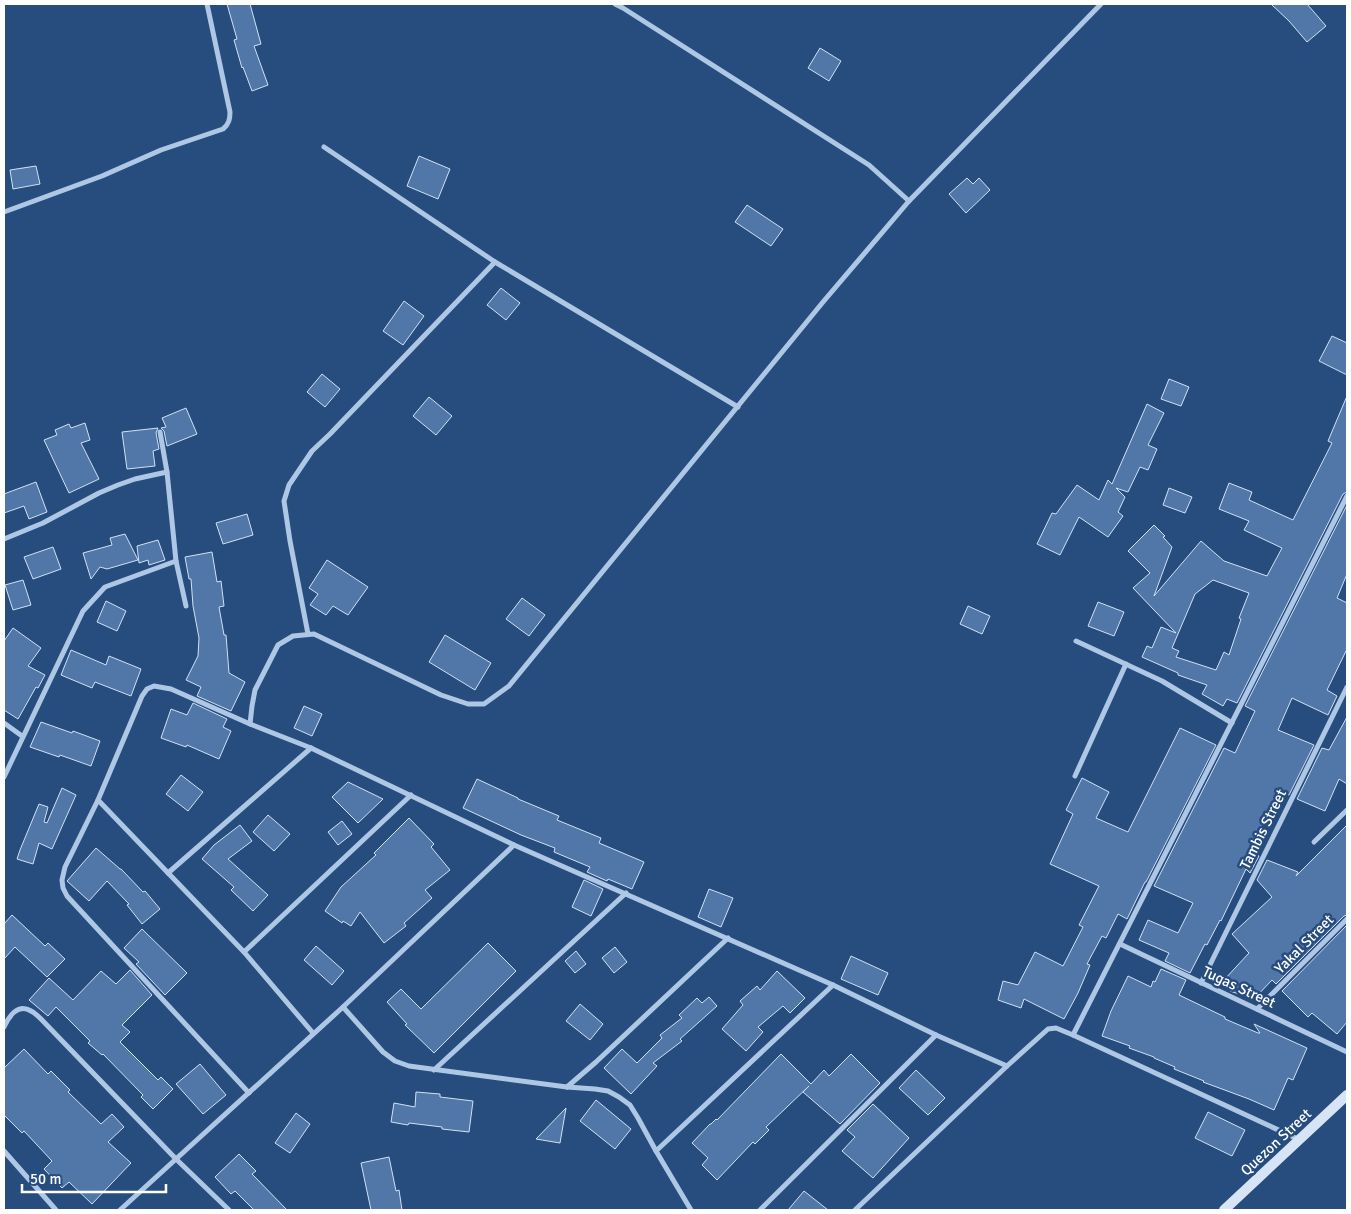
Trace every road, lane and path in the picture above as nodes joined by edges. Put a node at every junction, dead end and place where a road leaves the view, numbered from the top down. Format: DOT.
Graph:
graph roads {
  1 [pos="207,4"];
  2 [pos="615,4"];
  3 [pos="1100,4"];
  4 [pos="324,147"];
  5 [pos="909,202"];
  6 [pos="4,212"];
  7 [pos="494,262"];
  8 [pos="738,407"];
  9 [pos="160,432"];
  10 [pos="168,472"];
  11 [pos="1347,496"];
  12 [pos="4,539"];
  13 [pos="176,560"];
  14 [pos="186,606"];
  15 [pos="308,634"];
  16 [pos="1076,641"];
  17 [pos="1126,664"];
  18 [pos="1347,687"];
  19 [pos="1232,722"];
  20 [pos="4,723"];
  21 [pos="250,724"];
  22 [pos="22,736"];
  23 [pos="310,748"];
  24 [pos="1075,776"];
  25 [pos="4,777"];
  26 [pos="411,795"];
  27 [pos="98,800"];
  28 [pos="1347,810"];
  29 [pos="1314,842"];
  30 [pos="514,844"];
  31 [pos="168,873"];
  32 [pos="626,893"];
  33 [pos="1347,919"];
  34 [pos="728,938"];
  35 [pos="1120,944"];
  36 [pos="244,952"];
  37 [pos="1201,983"];
  38 [pos="833,985"];
  39 [pos="342,1007"];
  40 [pos="1257,1009"];
  41 [pos="4,1027"];
  42 [pos="313,1033"];
  43 [pos="936,1035"];
  44 [pos="1073,1035"];
  45 [pos="1347,1052"];
  46 [pos="1007,1066"];
  47 [pos="434,1070"];
  48 [pos="566,1086"];
  49 [pos="249,1093"];
  50 [pos="1347,1095"];
  51 [pos="1343,1104"];
  52 [pos="1300,1140"];
  53 [pos="4,1151"];
  54 [pos="656,1151"];
  55 [pos="176,1159"];
  56 [pos="56,1210"];
  57 [pos="120,1210"];
  58 [pos="229,1210"];
  59 [pos="691,1210"];
  60 [pos="760,1210"];
  61 [pos="855,1210"];
  62 [pos="1224,1210"];
  1 -- 6 [label="street"];
  2 -- 5 [label="street"];
  3 -- 5 [label="street"];
  4 -- 7 [label="street"];
  5 -- 8 [label="street"];
  7 -- 8 [label="street"];
  7 -- 15 [label="street"];
  8 -- 15 [label="street"];
  9 -- 10 [label="street"];
  10 -- 12 [label="street"];
  10 -- 13 [label="street"];
  11 -- 19 [label="street"];
  13 -- 14 [label="street"];
  13 -- 22 [label="street"];
  15 -- 21 [label="street"];
  16 -- 17 [label="street"];
  17 -- 19 [label="street"];
  17 -- 24 [label="street"];
  18 -- 37 [label="street, Tambis Street"];
  19 -- 35 [label="street"];
  20 -- 22 [label="street"];
  21 -- 23 [label="street"];
  21 -- 27 [label="street"];
  22 -- 25 [label="street"];
  23 -- 26 [label="street"];
  23 -- 31 [label="street"];
  26 -- 30 [label="street"];
  26 -- 36 [label="street"];
  27 -- 31 [label="street"];
  27 -- 49 [label="street"];
  28 -- 29 [label="street"];
  30 -- 32 [label="street"];
  30 -- 39 [label="street"];
  31 -- 36 [label="street"];
  32 -- 34 [label="street"];
  32 -- 47 [label="street"];
  33 -- 40 [label="street, Yakal Street"];
  34 -- 38 [label="street"];
  34 -- 48 [label="street"];
  35 -- 37 [label="street, Tugas Street"];
  35 -- 44 [label="street"];
  36 -- 42 [label="street"];
  37 -- 40 [label="street, Tugas Street"];
  38 -- 43 [label="street"];
  38 -- 54 [label="street"];
  39 -- 42 [label="street"];
  39 -- 47 [label="street"];
  40 -- 45 [label="street, Tugas Street"];
  41 -- 55 [label="street"];
  42 -- 49 [label="street"];
  43 -- 46 [label="street"];
  43 -- 60 [label="street"];
  44 -- 46 [label="street"];
  44 -- 52 [label="street"];
  46 -- 61 [label="street"];
  47 -- 48 [label="street"];
  48 -- 54 [label="street"];
  49 -- 55 [label="street"];
  50 -- 51 [label="street, Quezon Street"];
  51 -- 52 [label="street, Quezon Street"];
  52 -- 62 [label="street, Quezon Street"];
  53 -- 56 [label="street"];
  54 -- 59 [label="street"];
  55 -- 57 [label="street"];
  55 -- 58 [label="street"];
}
